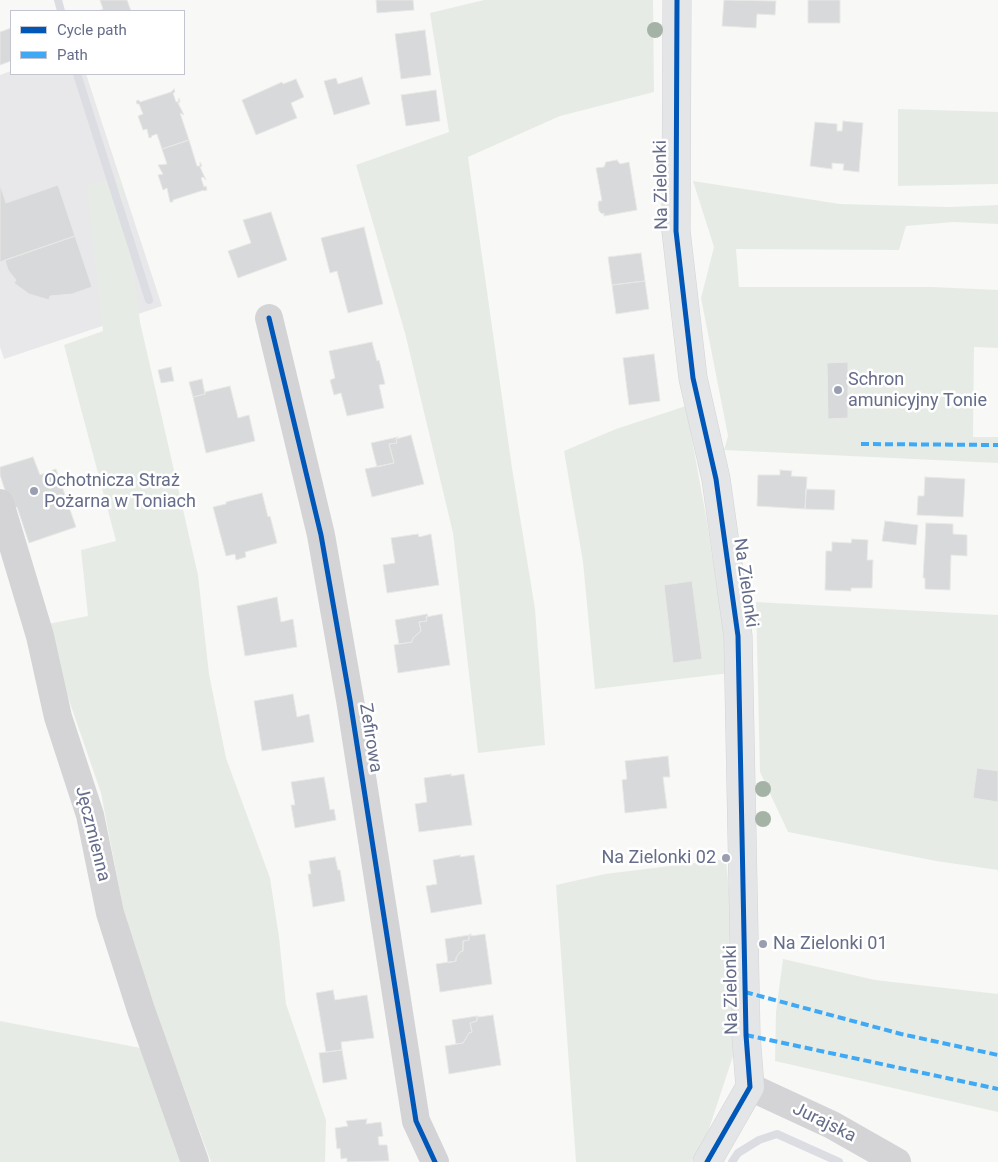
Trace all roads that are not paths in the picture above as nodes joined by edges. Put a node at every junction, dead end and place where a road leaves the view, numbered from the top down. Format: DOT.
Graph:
graph roads {
  1 [pos="677,0"];
  2 [pos="269,318"];
  3 [pos="0,503"];
  4 [pos="750,1088"];
  5 [pos="195,1162"];
  6 [pos="435,1162"];
  7 [pos="707,1162"];
  8 [pos="897,1162"];
  1 -- 4 [label="street, Na Zielonki"];
  2 -- 6 [label="street, Zefirowa"];
  3 -- 5 [label="street, Jęczmienna"];
  4 -- 7 [label="street"];
  4 -- 8 [label="street, Jurajska"];
}
